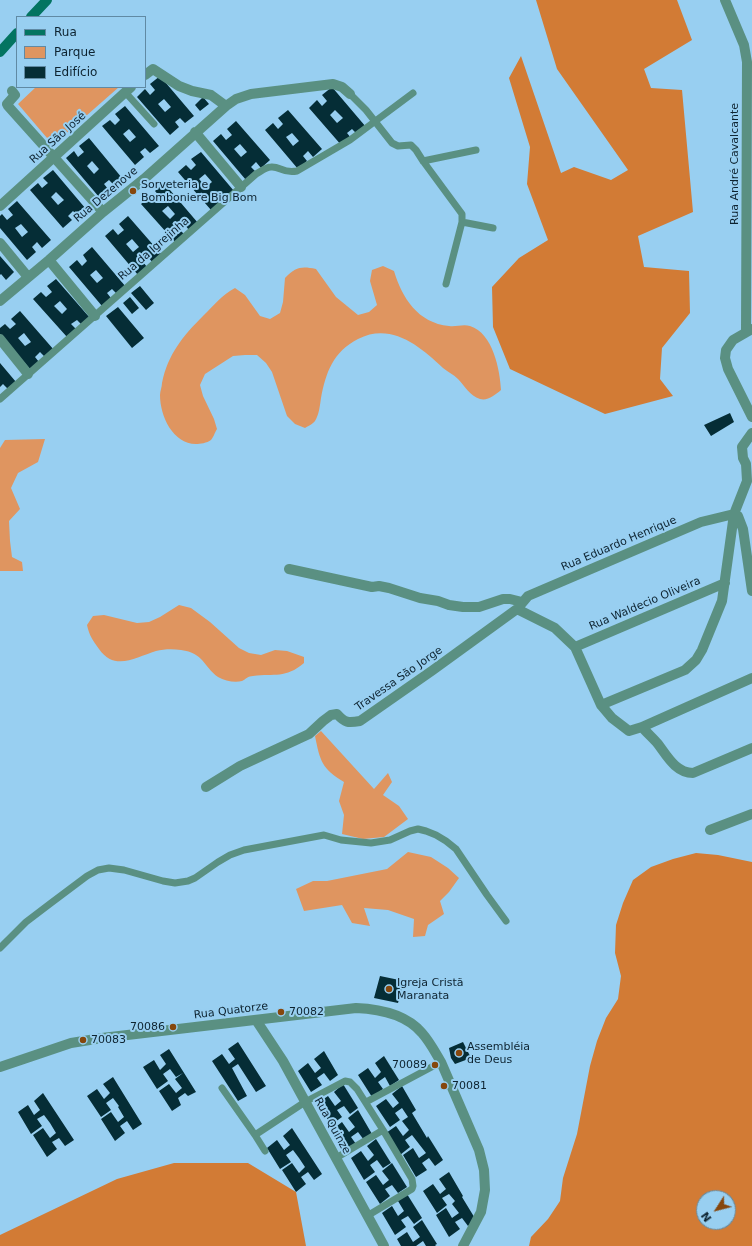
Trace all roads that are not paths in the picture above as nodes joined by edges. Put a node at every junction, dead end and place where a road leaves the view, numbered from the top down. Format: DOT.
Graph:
graph roads {
  1 [pos="47,0"];
  2 [pos="725,0"];
  3 [pos="33,16"];
  4 [pos="16,34"];
  5 [pos="0,52"];
  6 [pos="149,72"];
  7 [pos="128,90"];
  8 [pos="12,91"];
  9 [pos="413,93"];
  10 [pos="350,94"];
  11 [pos="226,106"];
  12 [pos="376,121"];
  13 [pos="154,124"];
  14 [pos="195,132"];
  15 [pos="476,150"];
  16 [pos="54,157"];
  17 [pos="422,161"];
  18 [pos="241,187"];
  19 [pos="0,206"];
  20 [pos="103,212"];
  21 [pos="462,222"];
  22 [pos="494,228"];
  23 [pos="0,243"];
  24 [pos="49,260"];
  25 [pos="28,277"];
  26 [pos="446,284"];
  27 [pos="0,301"];
  28 [pos="95,316"];
  29 [pos="749,330"];
  30 [pos="0,339"];
  31 [pos="28,374"];
  32 [pos="0,399"];
  33 [pos="752,417"];
  34 [pos="752,433"];
  35 [pos="750,481"];
  36 [pos="735,514"];
  37 [pos="289,569"];
  38 [pos="725,583"];
  39 [pos="752,591"];
  40 [pos="520,605"];
  41 [pos="575,647"];
  42 [pos="752,678"];
  43 [pos="601,705"];
  44 [pos="642,727"];
  45 [pos="752,748"];
  46 [pos="206,786"];
  47 [pos="752,814"];
  48 [pos="710,830"];
  49 [pos="506,921"];
  50 [pos="0,948"];
  51 [pos="256,1020"];
  52 [pos="441,1062"];
  53 [pos="0,1067"];
  54 [pos="222,1088"];
  55 [pos="305,1102"];
  56 [pos="366,1102"];
  57 [pos="383,1130"];
  58 [pos="254,1134"];
  59 [pos="265,1151"];
  60 [pos="336,1158"];
  61 [pos="367,1216"];
  62 [pos="384,1246"];
  63 [pos="463,1246"];
  1 -- 3 [label="street"];
  2 -- 29 [label="street, Rua André Cavalcante"];
  4 -- 5 [label="street"];
  6 -- 11 [label="street"];
  7 -- 13 [label="lane"];
  7 -- 16 [label="street, Rua São José"];
  8 -- 16 [label="street"];
  9 -- 12 [label="lane, Rua da Igrejinha"];
  10 -- 11 [label="street, Rua Dezenove"];
  10 -- 12 [label="lane"];
  11 -- 14 [label="street, Rua Dezenove"];
  12 -- 17 [label="lane"];
  12 -- 18 [label="lane, Rua da Igrejinha"];
  14 -- 18 [label="street"];
  14 -- 20 [label="street, Rua Dezenove"];
  15 -- 17 [label="lane"];
  16 -- 19 [label="street, Rua São José"];
  16 -- 20 [label="street"];
  17 -- 21 [label="lane"];
  18 -- 28 [label="lane, Rua da Igrejinha"];
  20 -- 24 [label="street, Rua Dezenove"];
  21 -- 22 [label="lane"];
  21 -- 26 [label="lane"];
  23 -- 25 [label="street"];
  24 -- 25 [label="street, Rua Dezenove"];
  24 -- 28 [label="street"];
  25 -- 27 [label="street, Rua Dezenove"];
  28 -- 31 [label="lane, Rua da Igrejinha"];
  29 -- 33 [label="street"];
  30 -- 31 [label="street"];
  31 -- 32 [label="lane, Rua da Igrejinha"];
  34 -- 35 [label="street"];
  35 -- 36 [label="street"];
  36 -- 38 [label="street"];
  36 -- 39 [label="street"];
  36 -- 40 [label="street, Rua Eduardo Henrique"];
  37 -- 40 [label="street"];
  38 -- 41 [label="street, Rua Waldecio Oliveira"];
  38 -- 43 [label="street"];
  40 -- 41 [label="street"];
  40 -- 46 [label="street, Travessa São Jorge"];
  41 -- 43 [label="street"];
  42 -- 44 [label="street"];
  43 -- 44 [label="street"];
  44 -- 45 [label="street"];
  47 -- 48 [label="street"];
  49 -- 50 [label="lane"];
  51 -- 52 [label="street, Rua Quatorze"];
  51 -- 53 [label="street, Rua Quatorze"];
  51 -- 55 [label="street, Rua Quinze"];
  52 -- 56 [label="lane"];
  52 -- 63 [label="street, Rua Quatorze"];
  54 -- 58 [label="lane"];
  55 -- 56 [label="lane"];
  55 -- 58 [label="lane"];
  55 -- 60 [label="street, Rua Quinze"];
  56 -- 57 [label="lane"];
  57 -- 60 [label="lane"];
  57 -- 61 [label="lane"];
  58 -- 59 [label="lane"];
  60 -- 61 [label="street, Rua Quinze"];
  61 -- 62 [label="street, Rua Quinze"];
}
